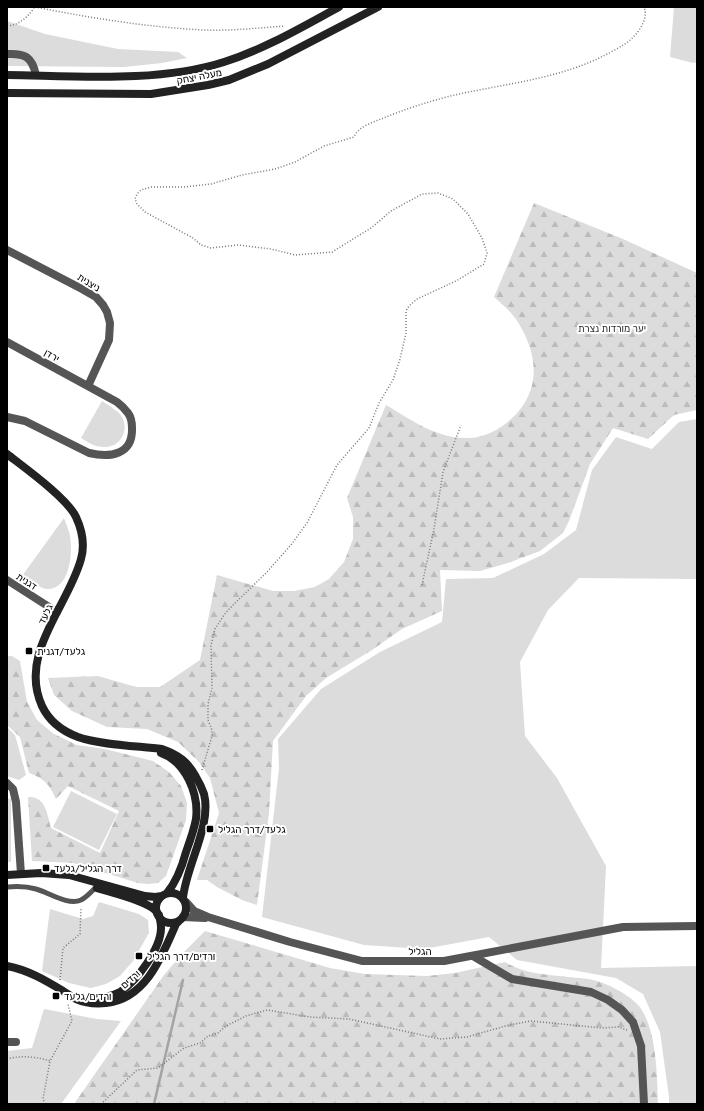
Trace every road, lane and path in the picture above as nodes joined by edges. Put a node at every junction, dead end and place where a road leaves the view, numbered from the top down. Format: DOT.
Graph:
graph roads {
  1 [pos="35,7"];
  2 [pos="339,7"];
  3 [pos="378,7"];
  4 [pos="644,7"];
  5 [pos="7,26"];
  6 [pos="285,26"];
  7 [pos="7,54"];
  8 [pos="7,75"];
  9 [pos="36,75"];
  10 [pos="7,93"];
  11 [pos="7,250"];
  12 [pos="7,342"];
  13 [pos="88,386"];
  14 [pos="7,417"];
  15 [pos="461,425"];
  16 [pos="7,454"];
  17 [pos="7,580"];
  18 [pos="422,585"];
  19 [pos="57,612"];
  20 [pos="139,746"];
  21 [pos="199,782"];
  22 [pos="7,783"];
  23 [pos="7,874"];
  24 [pos="21,874"];
  25 [pos="56,874"];
  26 [pos="7,887"];
  27 [pos="96,887"];
  28 [pos="165,895"];
  29 [pos="81,900"];
  30 [pos="184,900"];
  31 [pos="158,914"];
  32 [pos="181,919"];
  33 [pos="220,920"];
  34 [pos="697,926"];
  35 [pos="473,956"];
  36 [pos="7,966"];
  37 [pos="65,992"];
  38 [pos="637,1034"];
  39 [pos="7,1059"];
  40 [pos="50,1061"];
  41 [pos="45,1104"];
  42 [pos="100,1104"];
  43 [pos="644,1104"];
  1 -- 5 [label="path"];
  1 -- 6 [label="path"];
  2 -- 9 [label="street, מעלה יצחק"];
  3 -- 10 [label="street, מעלה יצחק"];
  4 -- 21 [label="path"];
  7 -- 9 [label="street"];
  8 -- 9 [label="street, מעלה יצחק"];
  11 -- 13 [label="street, ניצנית"];
  12 -- 13 [label="street, ירדן"];
  13 -- 14 [label="street, ירדן"];
  15 -- 18 [label="path"];
  16 -- 19 [label="street, גלעד"];
  17 -- 19 [label="street, דגנית"];
  19 -- 20 [label="street, גלעד"];
  20 -- 21 [label="street, גלעד"];
  20 -- 28 [label="street, גלעד"];
  21 -- 30 [label="street, גלעד"];
  22 -- 24 [label="street"];
  23 -- 24 [label="street"];
  24 -- 25 [label="street"];
  25 -- 27 [label="street"];
  25 -- 28 [label="street"];
  26 -- 29 [label="lane"];
  27 -- 29 [label="lane"];
  27 -- 31 [label="street"];
  28 -- 30 [label="street"];
  28 -- 31 [label="street"];
  29 -- 37 [label="path"];
  30 -- 32 [label="street"];
  30 -- 33 [label="street, הגליל"];
  31 -- 32 [label="street"];
  31 -- 37 [label="street, ורדים"];
  32 -- 33 [label="street, הגליל"];
  32 -- 37 [label="street, ורדים"];
  33 -- 35 [label="street, הגליל"];
  34 -- 35 [label="street, הגליל"];
  35 -- 38 [label="street"];
  36 -- 37 [label="street, ורדים"];
  37 -- 40 [label="path"];
  38 -- 42 [label="path"];
  38 -- 43 [label="street"];
  39 -- 40 [label="path"];
  40 -- 41 [label="path"];
}
